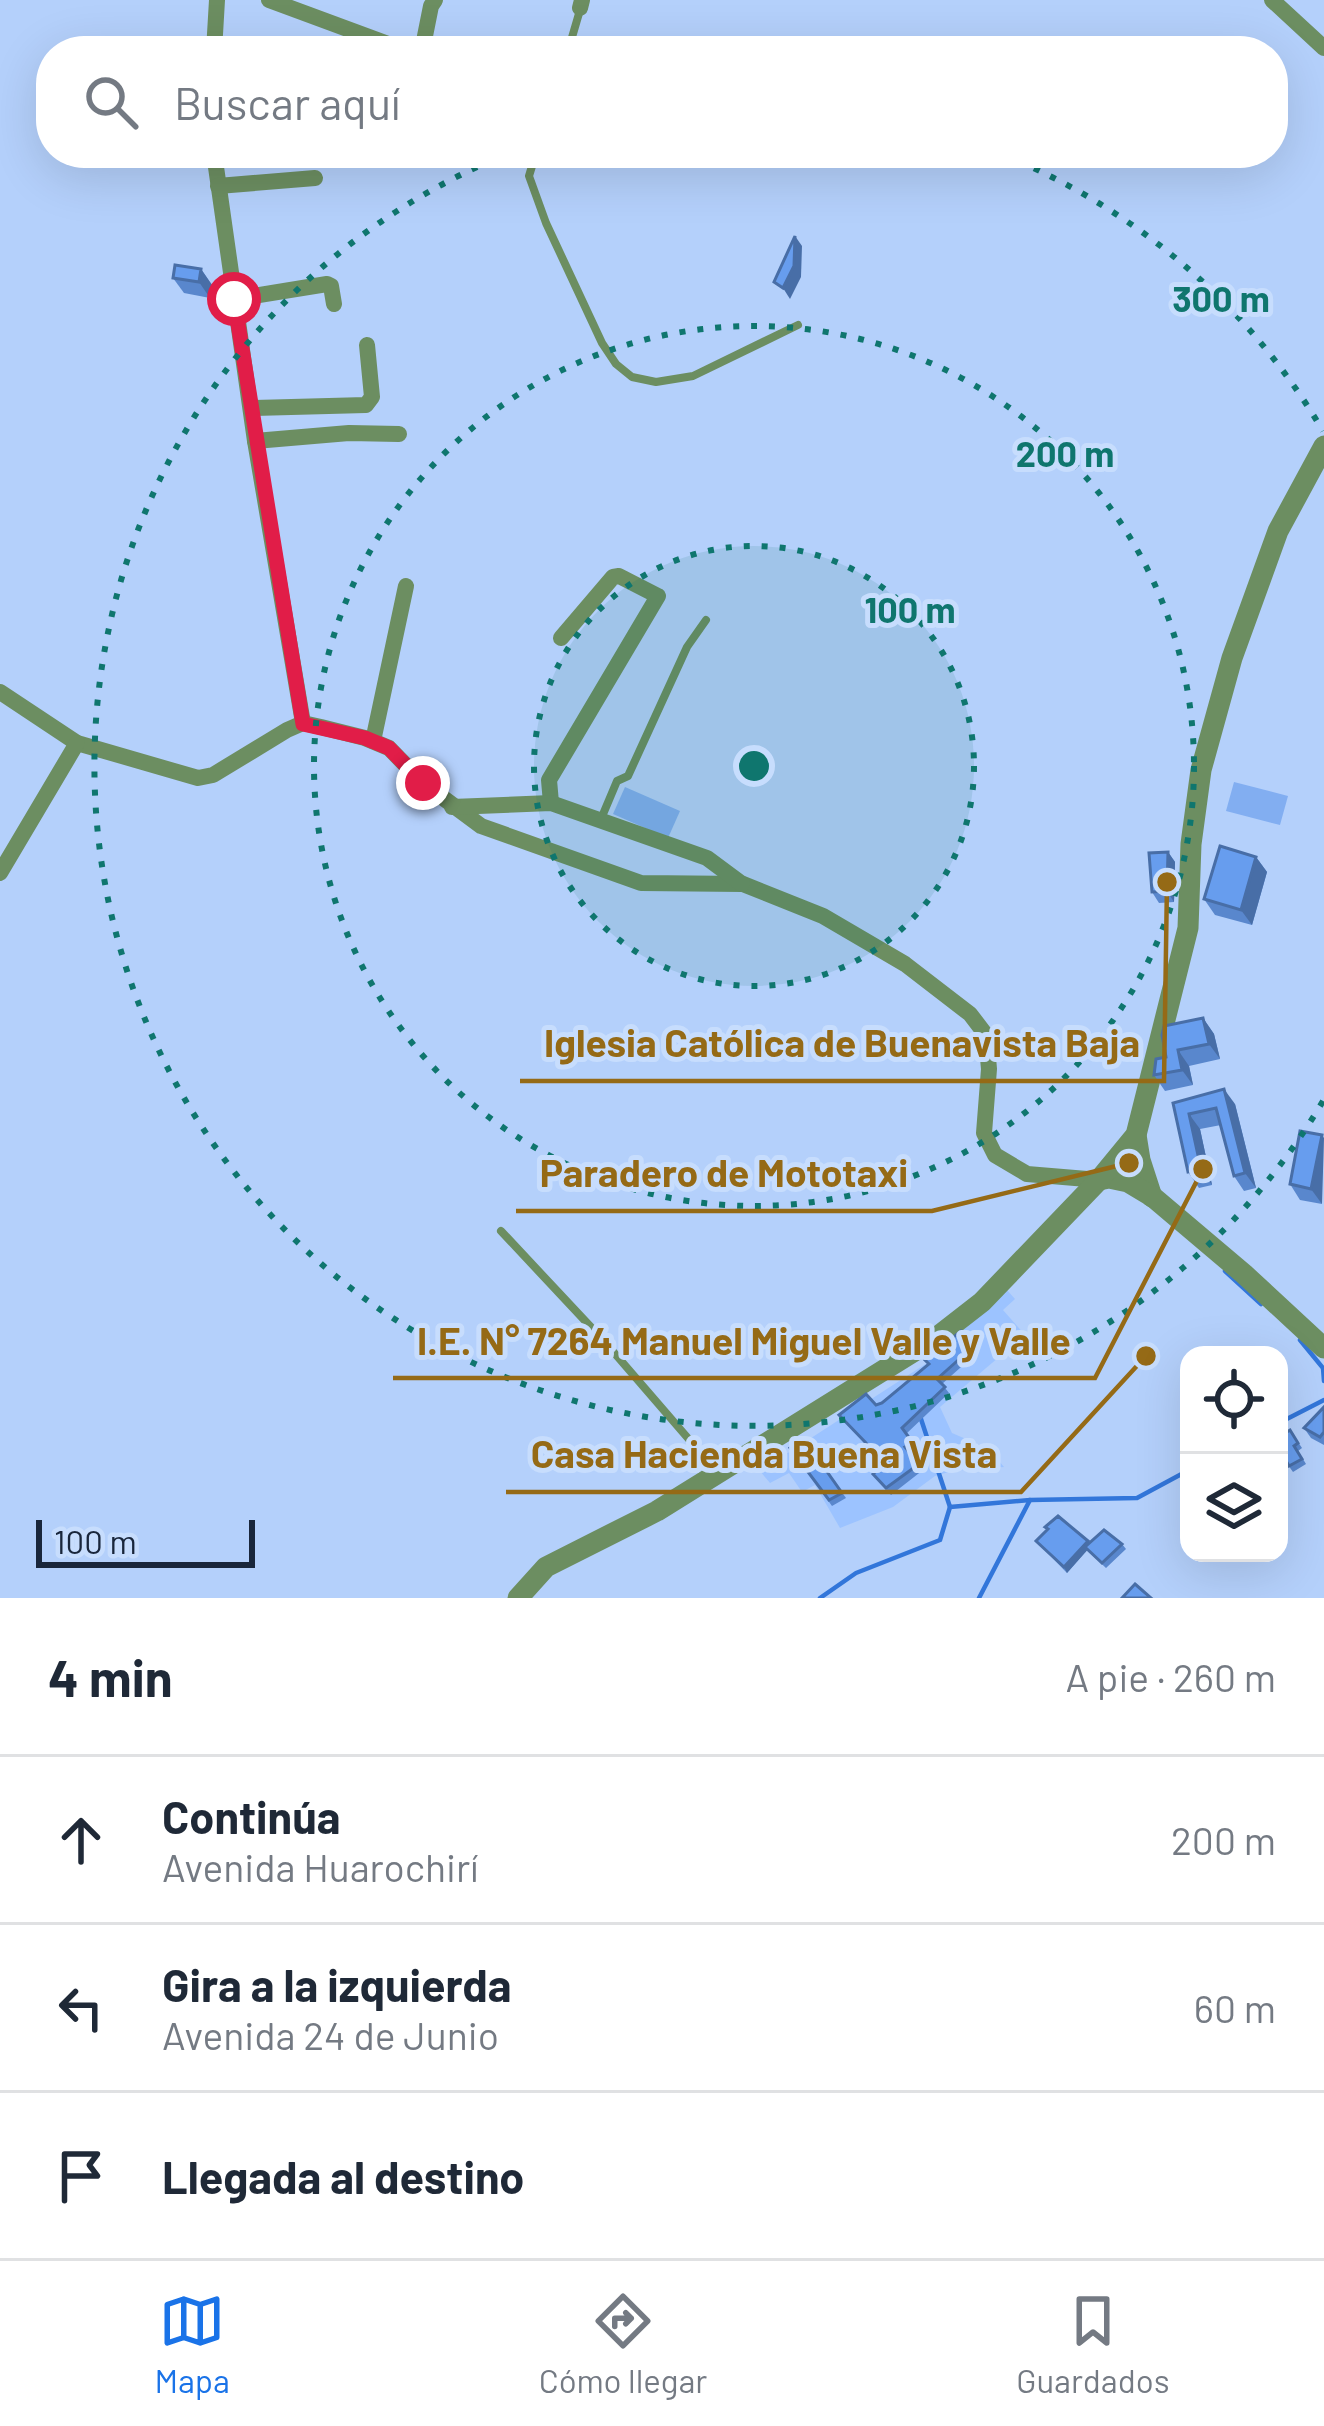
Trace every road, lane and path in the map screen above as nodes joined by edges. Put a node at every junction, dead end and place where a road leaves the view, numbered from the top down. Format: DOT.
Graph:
graph roads {
  1 [pos="217,0"];
  2 [pos="269,0"];
  3 [pos="336,0"];
  4 [pos="435,0"];
  5 [pos="1272,0"];
  6 [pos="581,4"];
  7 [pos="328,22"];
  8 [pos="215,36"];
  9 [pos="366,36"];
  10 [pos="425,36"];
  11 [pos="572,36"];
  12 [pos="1324,48"];
  13 [pos="216,168"];
  14 [pos="531,168"];
  15 [pos="315,178"];
  16 [pos="218,186"];
  17 [pos="234,299"];
  18 [pos="334,304"];
  19 [pos="798,326"];
  20 [pos="367,345"];
  21 [pos="251,408"];
  22 [pos="399,434"];
  23 [pos="255,441"];
  24 [pos="1324,446"];
  25 [pos="406,586"];
  26 [pos="706,620"];
  27 [pos="561,638"];
  28 [pos="0,692"];
  29 [pos="303,724"];
  30 [pos="374,741"];
  31 [pos="77,742"];
  32 [pos="551,803"];
  33 [pos="452,807"];
  34 [pos="601,821"];
  35 [pos="0,873"];
  36 [pos="743,884"];
  37 [pos="1136,1135"];
  38 [pos="1099,1180"];
  39 [pos="1153,1197"];
  40 [pos="501,1231"];
  41 [pos="1324,1348"];
  42 [pos="718,1474"];
  43 [pos="518,1598"];
  1 -- 8 [label="street"];
  2 -- 7 [label="street"];
  3 -- 7 [label="street"];
  4 -- 10 [label="street"];
  5 -- 12 [label="street"];
  6 -- 11 [label="lane"];
  7 -- 9 [label="street"];
  13 -- 16 [label="street"];
  14 -- 19 [label="lane"];
  15 -- 16 [label="street"];
  16 -- 17 [label="street"];
  17 -- 18 [label="street"];
  17 -- 21 [label="street"];
  20 -- 21 [label="street"];
  21 -- 23 [label="street"];
  22 -- 23 [label="street"];
  23 -- 29 [label="street"];
  24 -- 37 [label="street"];
  25 -- 30 [label="street"];
  26 -- 34 [label="lane"];
  27 -- 32 [label="street"];
  28 -- 31 [label="street"];
  29 -- 30 [label="street"];
  29 -- 31 [label="street"];
  30 -- 33 [label="street"];
  31 -- 35 [label="street"];
  32 -- 33 [label="street"];
  32 -- 34 [label="street"];
  33 -- 36 [label="street"];
  34 -- 36 [label="street"];
  36 -- 38 [label="street"];
  37 -- 38 [label="street"];
  37 -- 39 [label="street"];
  38 -- 39 [label="street"];
  38 -- 42 [label="street"];
  39 -- 41 [label="street"];
  40 -- 42 [label="lane"];
  42 -- 43 [label="street"];
}
